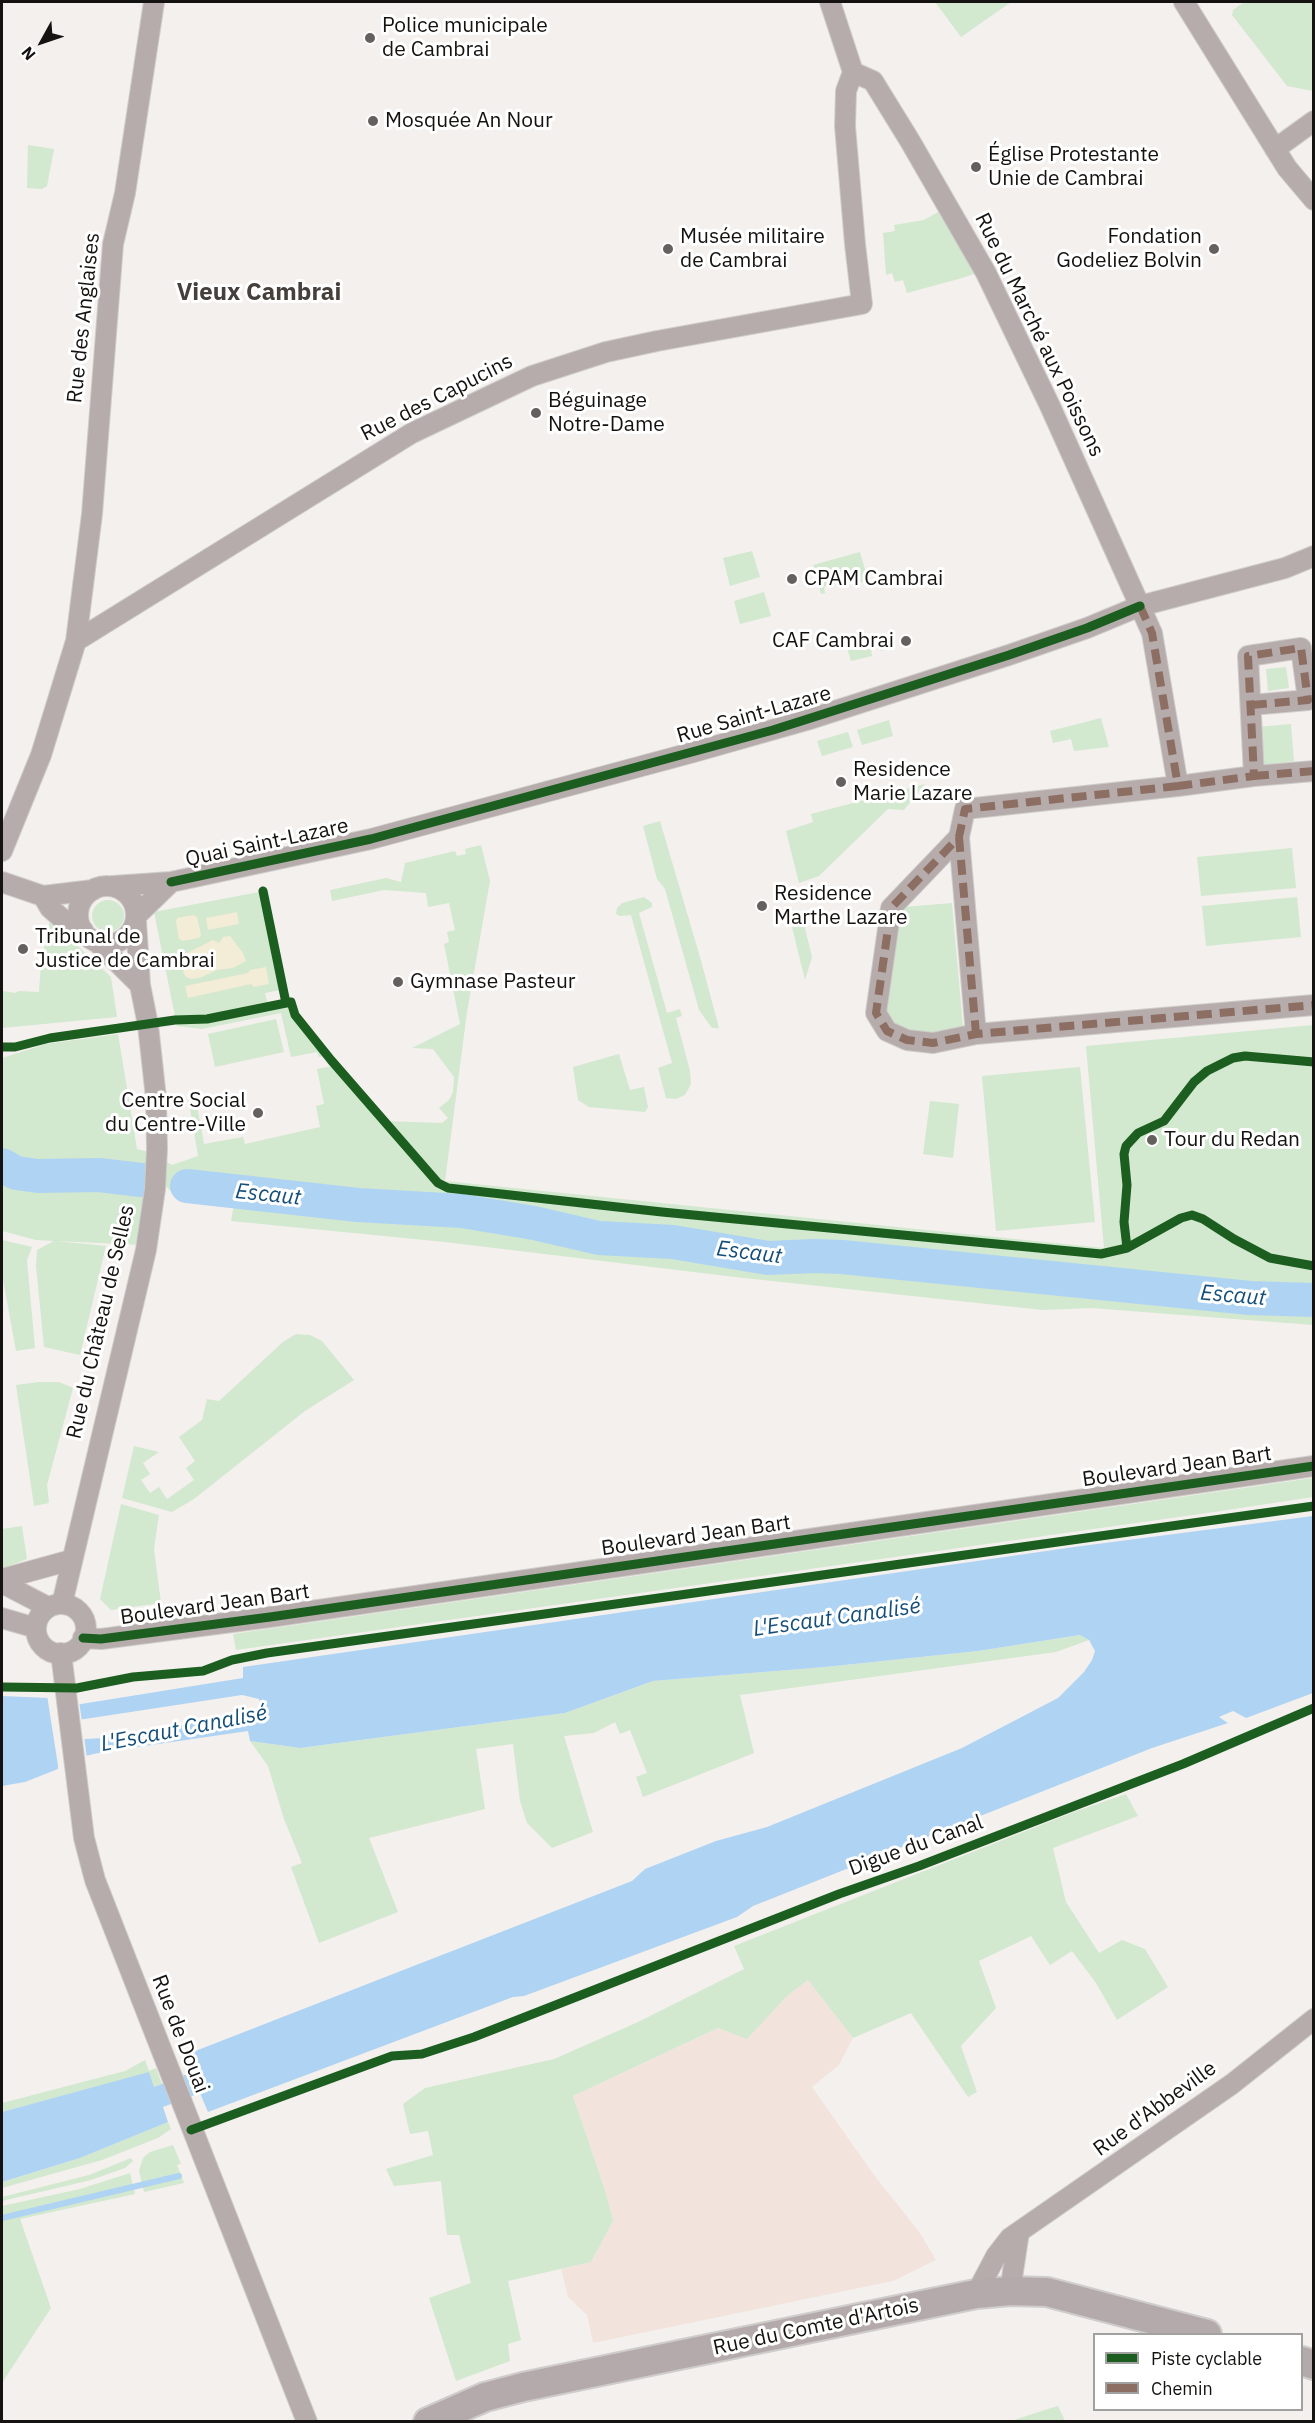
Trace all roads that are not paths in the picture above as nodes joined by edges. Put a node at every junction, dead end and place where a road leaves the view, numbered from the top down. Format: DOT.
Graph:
graph roads {
  1 [pos="154,2"];
  2 [pos="830,2"];
  3 [pos="1184,2"];
  4 [pos="853,72"];
  5 [pos="1314,121"];
  6 [pos="1275,149"];
  7 [pos="1314,200"];
  8 [pos="1314,556"];
  9 [pos="1140,606"];
  10 [pos="76,641"];
  11 [pos="1251,705"];
  12 [pos="1314,771"];
  13 [pos="1254,776"];
  14 [pos="1178,786"];
  15 [pos="959,837"];
  16 [pos="371,839"];
  17 [pos="2,851"];
  18 [pos="2,882"];
  19 [pos="171,882"];
  20 [pos="113,886"];
  21 [pos="93,890"];
  22 [pos="43,896"];
  23 [pos="136,919"];
  24 [pos="90,936"];
  25 [pos="140,985"];
  26 [pos="1314,1005"];
  27 [pos="976,1034"];
  28 [pos="1314,1466"];
  29 [pos="71,1560"];
  30 [pos="2,1579"];
  31 [pos="2,1583"];
  32 [pos="55,1606"];
  33 [pos="2,1618"];
  34 [pos="36,1628"];
  35 [pos="83,1638"];
  36 [pos="61,1662"];
  37 [pos="1314,2019"];
  38 [pos="1019,2232"];
  39 [pos="1010,2291"];
  40 [pos="976,2294"];
  41 [pos="1203,2333"];
  42 [pos="306,2421"];
  43 [pos="428,2421"];
  1 -- 10 [label="street, Rue des Anglaises"];
  2 -- 4 [label="street"];
  3 -- 6 [label="street"];
  4 -- 9 [label="street, Rue du Marché aux Poissons"];
  4 -- 10 [label="street, Rue des Capucins"];
  5 -- 6 [label="street"];
  6 -- 7 [label="street"];
  8 -- 9 [label="street, Rue Saint-Lazare"];
  9 -- 14 [label="street, Rue du Marché aux Poissons"];
  9 -- 16 [label="street, Rue Saint-Lazare"];
  10 -- 17 [label="street, Rue des Anglaises"];
  11 -- 13 [label="street"];
  12 -- 13 [label="street"];
  13 -- 14 [label="street"];
  14 -- 15 [label="street"];
  15 -- 27 [label="street"];
  15 -- 27 [label="street"];
  16 -- 19 [label="street, Quai Saint-Lazare"];
  18 -- 22 [label="street"];
  19 -- 20 [label="street, Quai Saint-Lazare"];
  19 -- 23 [label="street, Quai Saint-Lazare"];
  20 -- 21 [label="street"];
  20 -- 23 [label="street"];
  21 -- 22 [label="street"];
  21 -- 24 [label="street"];
  22 -- 24 [label="street"];
  23 -- 24 [label="street"];
  23 -- 25 [label="street, Rue du Château de Selles"];
  24 -- 25 [label="street"];
  25 -- 29 [label="street, Rue du Château de Selles"];
  26 -- 27 [label="street"];
  28 -- 35 [label="street, Boulevard Jean Bart"];
  29 -- 30 [label="street"];
  29 -- 32 [label="street, Rue du Château de Selles"];
  31 -- 32 [label="street"];
  32 -- 34 [label="street"];
  32 -- 35 [label="street"];
  33 -- 34 [label="street"];
  34 -- 36 [label="street"];
  35 -- 36 [label="street"];
  36 -- 42 [label="street, Rue de Douai"];
  37 -- 38 [label="street, Rue d'Abbeville"];
  38 -- 39 [label="street"];
  38 -- 40 [label="street, Rue d'Abbeville"];
  39 -- 40 [label="main road, Rue du Comte d'Artois"];
  39 -- 41 [label="main road, Rue du Comte d'Artois"];
  40 -- 43 [label="main road, Rue du Comte d'Artois"];
}
